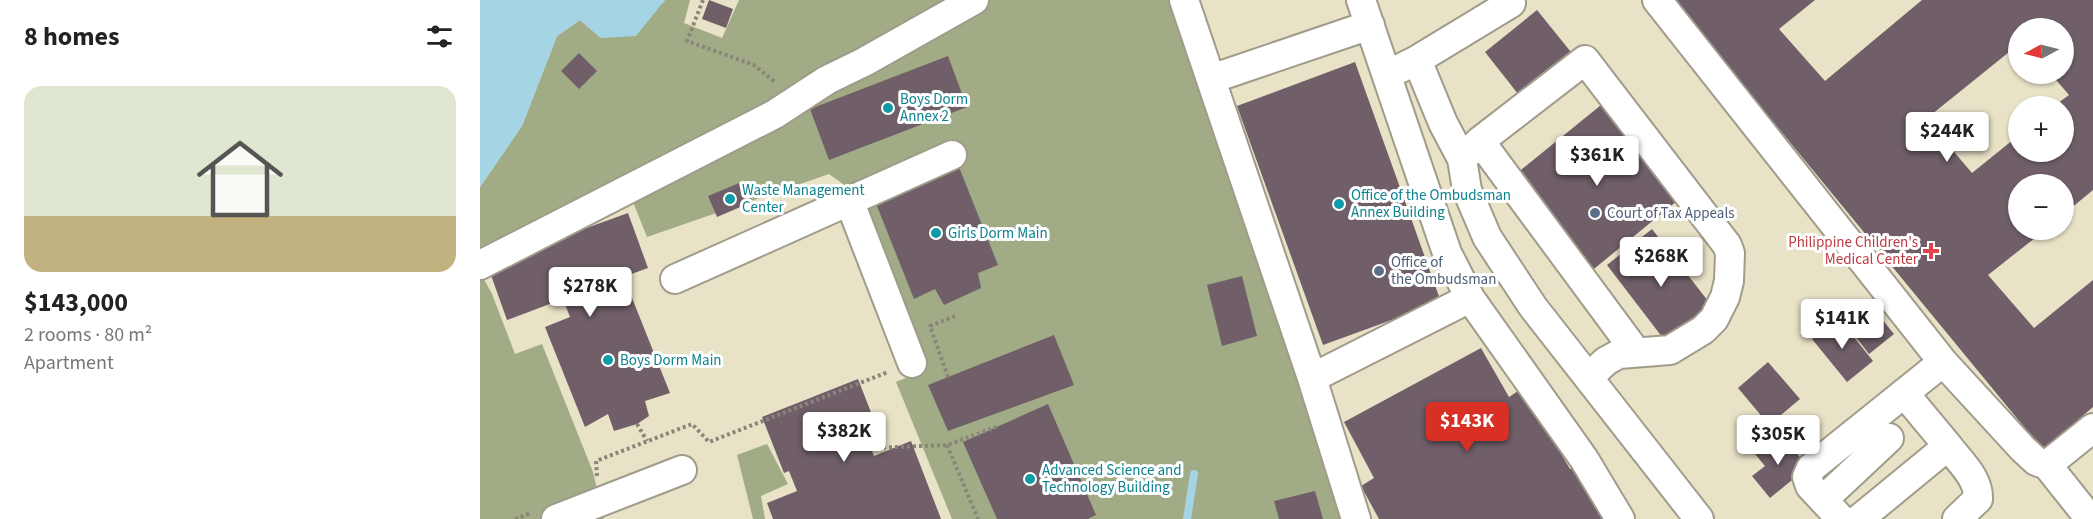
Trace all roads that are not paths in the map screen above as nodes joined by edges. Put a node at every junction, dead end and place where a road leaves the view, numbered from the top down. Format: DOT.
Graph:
graph roads {
  1 [pos="974,0"];
  2 [pos="1184,0"];
  3 [pos="1657,0"];
  4 [pos="1511,3"];
  5 [pos="1365,13"];
  6 [pos="1417,60"];
  7 [pos="1387,75"];
  8 [pos="1211,79"];
  9 [pos="1471,150"];
  10 [pos="952,155"];
  11 [pos="849,200"];
  12 [pos="480,265"];
  13 [pos="675,279"];
  14 [pos="1470,298"];
  15 [pos="1636,352"];
  16 [pos="1943,362"];
  17 [pos="912,363"];
  18 [pos="1589,376"];
  19 [pos="1312,378"];
  20 [pos="1904,393"];
  21 [pos="2093,428"];
  22 [pos="1889,438"];
  23 [pos="1948,446"];
  24 [pos="2054,461"];
  25 [pos="682,470"];
  26 [pos="2093,501"];
  27 [pos="1832,509"];
  28 [pos="556,519"];
  29 [pos="1356,519"];
  30 [pos="1620,519"];
  31 [pos="1699,519"];
  32 [pos="1859,519"];
  33 [pos="1957,519"];
  34 [pos="2090,519"];
  1 -- 12 [label="lane"];
  2 -- 8 [label="lane"];
  3 -- 16 [label="lane"];
  4 -- 6 [label="lane"];
  5 -- 7 [label="lane"];
  5 -- 8 [label="lane"];
  6 -- 7 [label="lane"];
  6 -- 9 [label="lane"];
  7 -- 14 [label="lane"];
  8 -- 19 [label="lane"];
  9 -- 15 [label="lane"];
  9 -- 15 [label="lane"];
  9 -- 18 [label="lane"];
  10 -- 11 [label="lane"];
  11 -- 13 [label="lane"];
  11 -- 17 [label="lane"];
  14 -- 19 [label="lane"];
  14 -- 30 [label="lane"];
  15 -- 18 [label="lane"];
  16 -- 20 [label="lane"];
  16 -- 24 [label="lane"];
  18 -- 31 [label="lane"];
  19 -- 29 [label="lane"];
  20 -- 23 [label="lane"];
  20 -- 27 [label="lane"];
  21 -- 24 [label="lane"];
  22 -- 27 [label="lane"];
  23 -- 32 [label="lane"];
  23 -- 33 [label="lane"];
  24 -- 26 [label="lane"];
  24 -- 34 [label="lane"];
  25 -- 28 [label="lane"];
}
